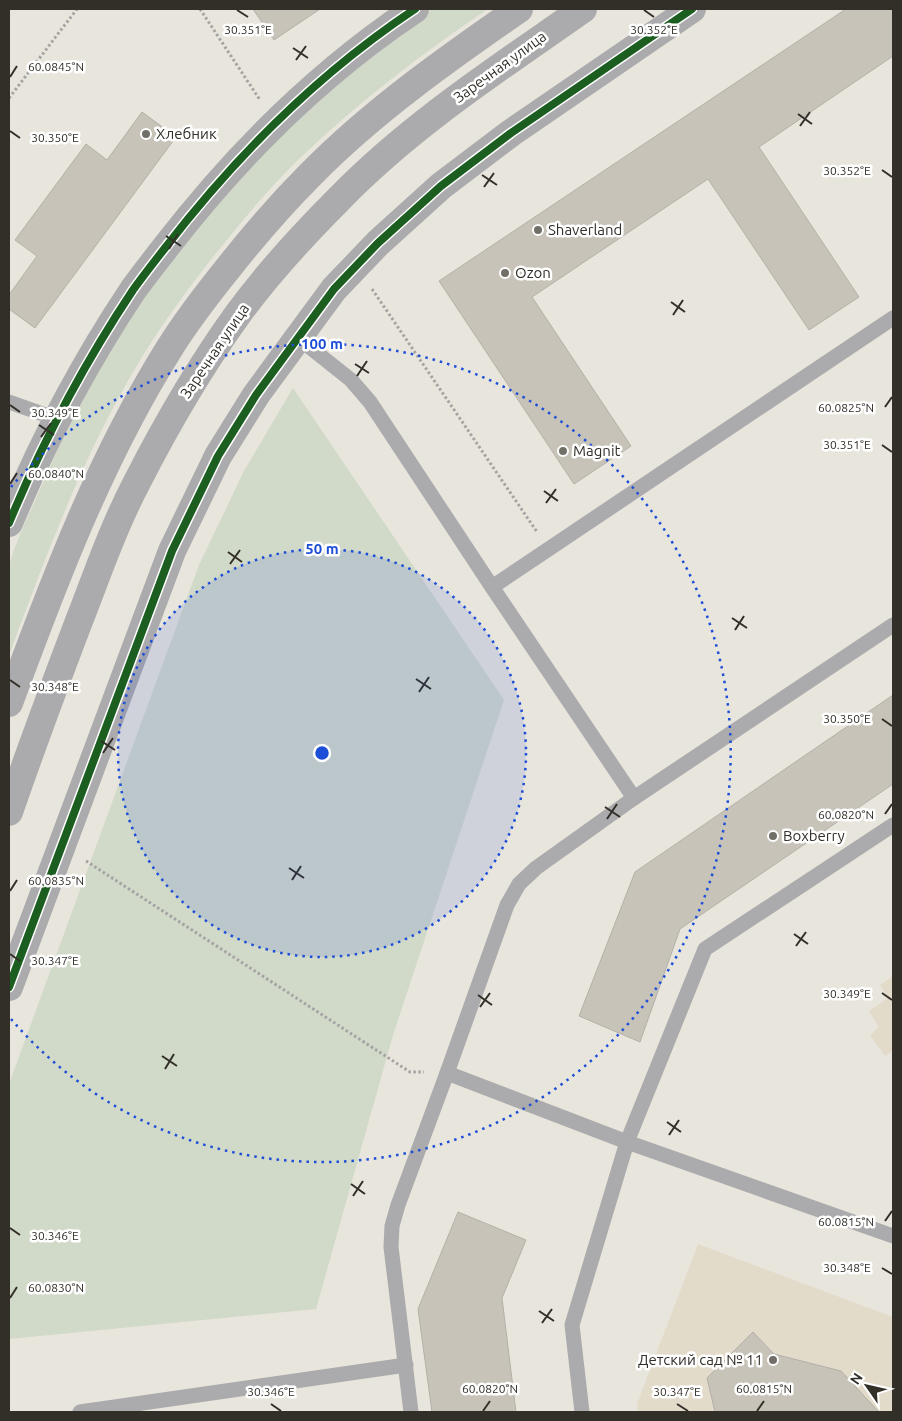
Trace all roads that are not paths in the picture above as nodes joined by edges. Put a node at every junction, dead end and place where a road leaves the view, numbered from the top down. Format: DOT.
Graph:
graph roads {
  1 [pos="519,9"];
  2 [pos="584,9"];
  3 [pos="692,9"];
  4 [pos="401,13"];
  5 [pos="893,318"];
  6 [pos="297,337"];
  7 [pos="9,402"];
  8 [pos="57,419"];
  9 [pos="9,523"];
  10 [pos="492,587"];
  11 [pos="893,625"];
  12 [pos="9,703"];
  13 [pos="634,798"];
  14 [pos="9,812"];
  15 [pos="893,825"];
  16 [pos="9,987"];
  17 [pos="447,1073"];
  18 [pos="627,1142"];
  19 [pos="893,1236"];
  20 [pos="406,1365"];
  21 [pos="158,1407"];
  22 [pos="80,1412"];
  23 [pos="411,1412"];
  24 [pos="582,1412"];
  1 -- 12 [label="street"];
  2 -- 14 [label="street, Заречная улица"];
  3 -- 6 [label="street"];
  4 -- 8 [label="street"];
  5 -- 10 [label="lane"];
  6 -- 10 [label="lane"];
  6 -- 16 [label="street"];
  7 -- 8 [label="lane"];
  8 -- 9 [label="street"];
  10 -- 13 [label="lane"];
  11 -- 13 [label="lane"];
  13 -- 17 [label="lane"];
  15 -- 18 [label="lane"];
  17 -- 18 [label="lane"];
  17 -- 20 [label="lane"];
  18 -- 19 [label="lane"];
  18 -- 24 [label="lane"];
  20 -- 21 [label="lane"];
  20 -- 23 [label="lane"];
  21 -- 22 [label="lane"];
}
